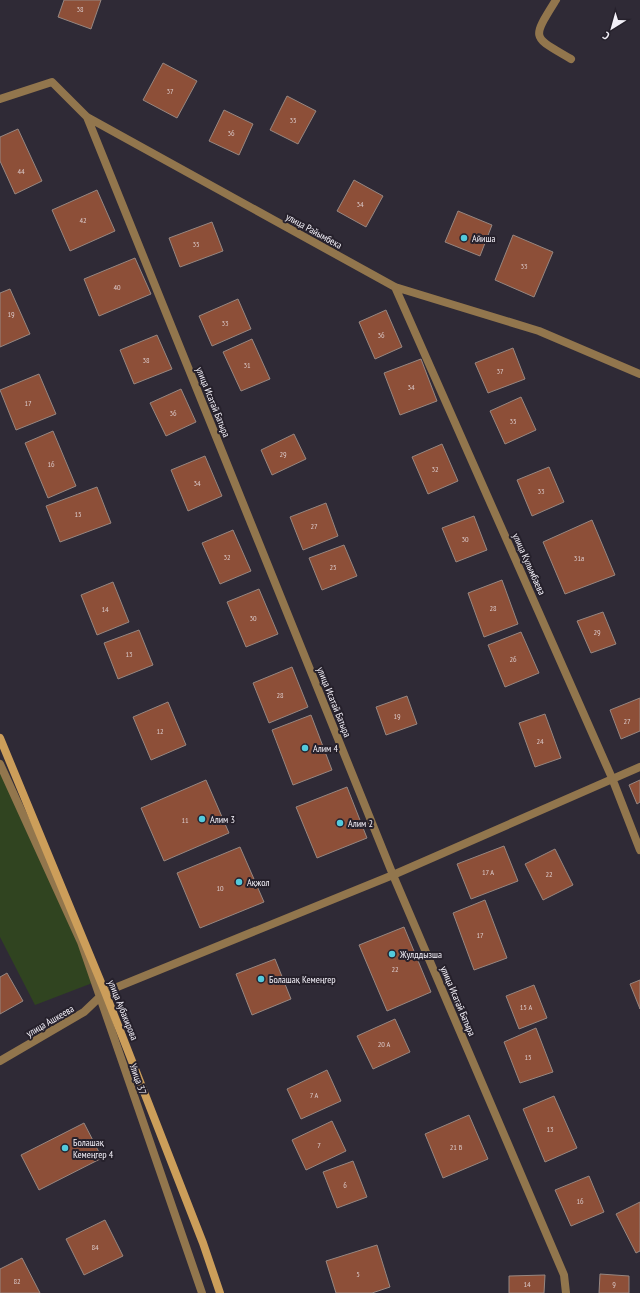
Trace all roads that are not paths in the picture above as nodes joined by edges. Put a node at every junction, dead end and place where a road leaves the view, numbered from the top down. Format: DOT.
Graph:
graph roads {
  1 [pos="556,0"];
  2 [pos="571,60"];
  3 [pos="0,99"];
  4 [pos="87,117"];
  5 [pos="395,287"];
  6 [pos="640,374"];
  7 [pos="1,742"];
  8 [pos="0,764"];
  9 [pos="640,767"];
  10 [pos="612,778"];
  11 [pos="640,850"];
  12 [pos="393,875"];
  13 [pos="105,992"];
  14 [pos="0,1061"];
  15 [pos="202,1293"];
  16 [pos="220,1293"];
  17 [pos="566,1293"];
  1 -- 2 [label="street"];
  3 -- 4 [label="street, улица Райымбека"];
  4 -- 5 [label="street, улица Райымбека"];
  4 -- 12 [label="street, улица Исатай Батыра"];
  5 -- 6 [label="street, улица Райымбека"];
  5 -- 10 [label="street, улица Кулымбаева"];
  7 -- 13 [label="main road, улица Аубакирова"];
  8 -- 15 [label="street, Улица 37"];
  9 -- 10 [label="street"];
  10 -- 11 [label="street, улица Кулымбаева"];
  10 -- 12 [label="street"];
  12 -- 13 [label="street"];
  12 -- 17 [label="street, улица Исатай Батыра"];
  13 -- 14 [label="street, улица Ашкеева"];
  13 -- 16 [label="main road, улица Аубакирова"];
}
